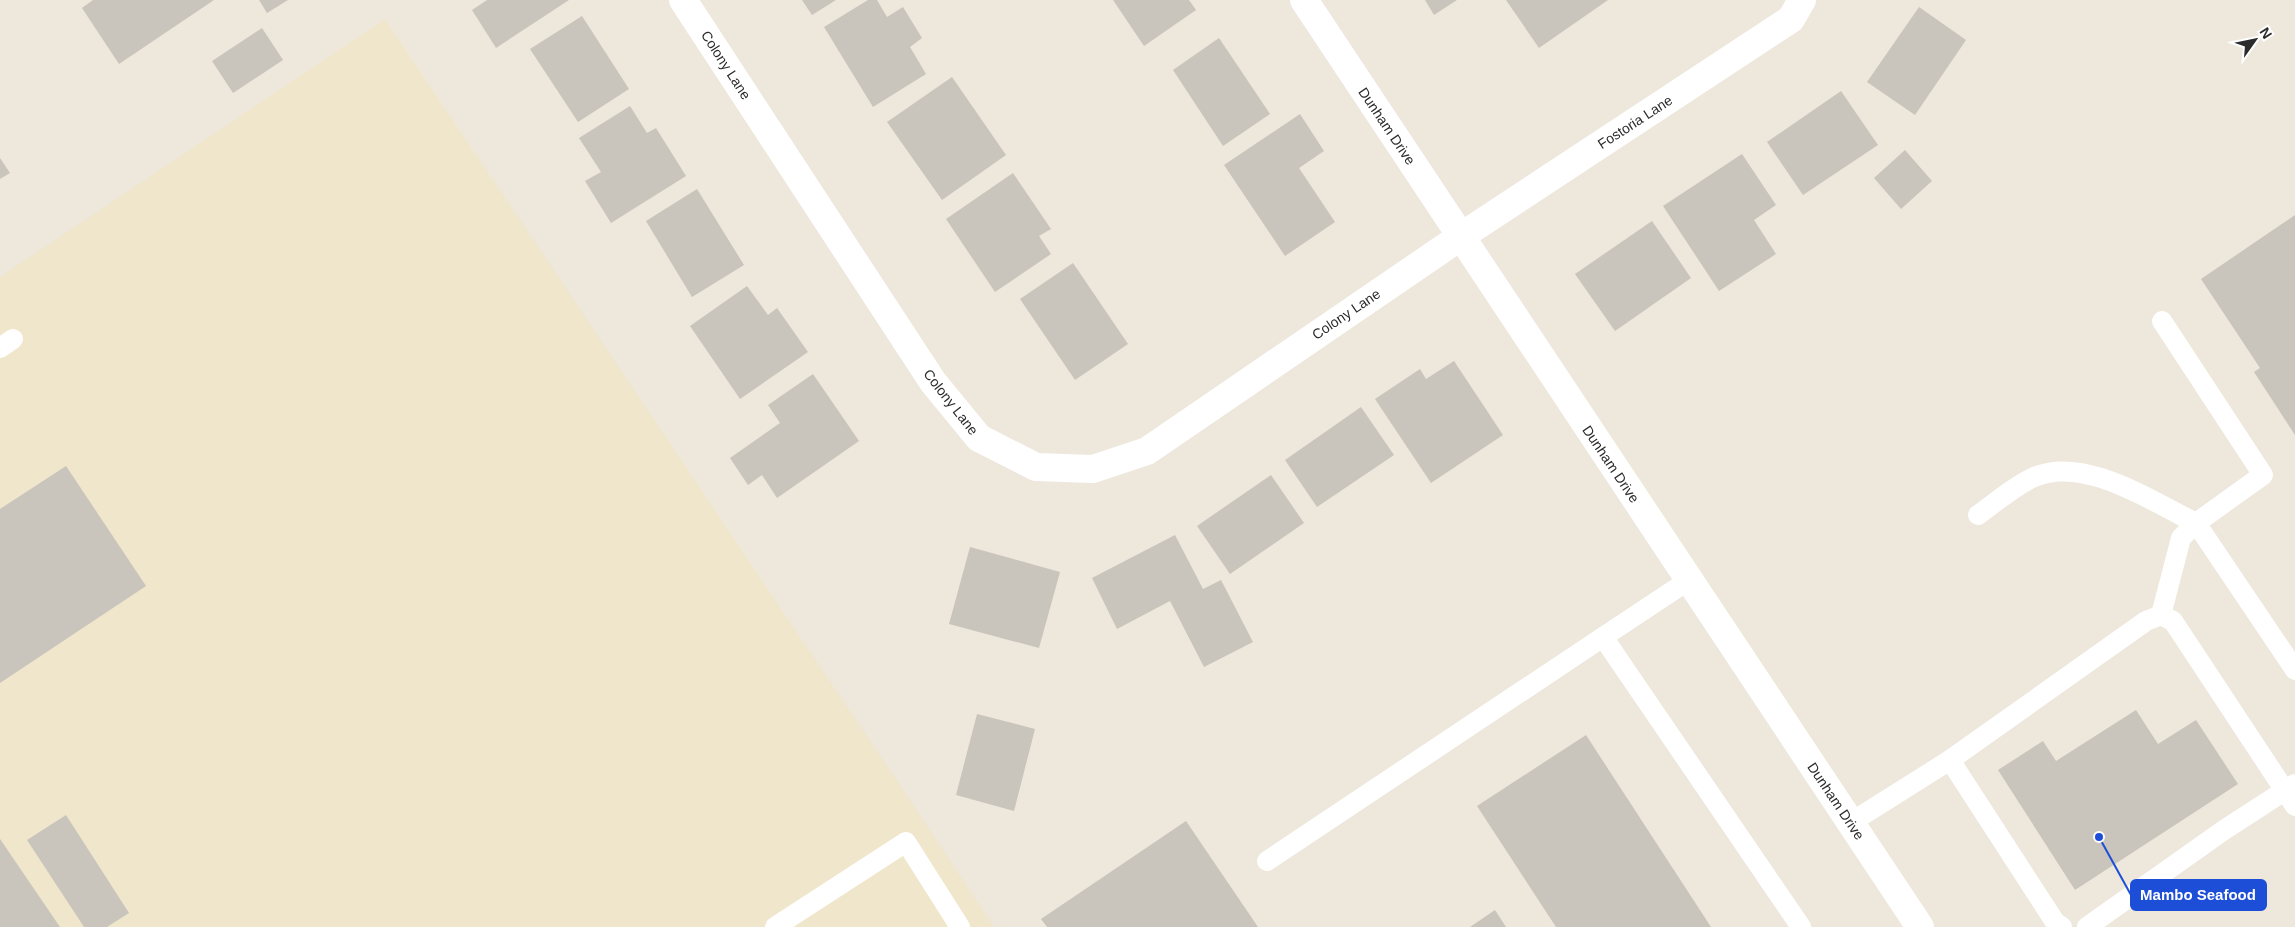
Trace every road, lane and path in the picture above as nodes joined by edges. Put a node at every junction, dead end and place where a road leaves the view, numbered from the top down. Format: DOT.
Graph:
graph roads {
  1 [pos="683,0"];
  2 [pos="1304,0"];
  3 [pos="1802,0"];
  4 [pos="1460,237"];
  5 [pos="2162,321"];
  6 [pos="1978,515"];
  7 [pos="2196,523"];
  8 [pos="1689,580"];
  9 [pos="2161,615"];
  10 [pos="1603,638"];
  11 [pos="2295,670"];
  12 [pos="1950,760"];
  13 [pos="2291,793"];
  14 [pos="1850,823"];
  15 [pos="1268,861"];
  16 [pos="775,927"];
  17 [pos="960,927"];
  18 [pos="1802,927"];
  19 [pos="1920,927"];
  20 [pos="2062,927"];
  21 [pos="2086,927"];
  1 -- 4 [label="street, Colony Lane"];
  2 -- 4 [label="street, Dunham Drive"];
  3 -- 4 [label="street, Fostoria Lane"];
  4 -- 8 [label="street, Dunham Drive"];
  5 -- 7 [label="lane"];
  6 -- 7 [label="lane"];
  7 -- 9 [label="lane"];
  7 -- 11 [label="lane"];
  8 -- 10 [label="lane"];
  8 -- 14 [label="street, Dunham Drive"];
  9 -- 12 [label="lane"];
  9 -- 13 [label="lane"];
  10 -- 15 [label="lane"];
  10 -- 18 [label="lane"];
  12 -- 14 [label="lane"];
  12 -- 20 [label="lane"];
  13 -- 21 [label="lane"];
  14 -- 19 [label="street, Dunham Drive"];
  16 -- 17 [label="lane"];
}
